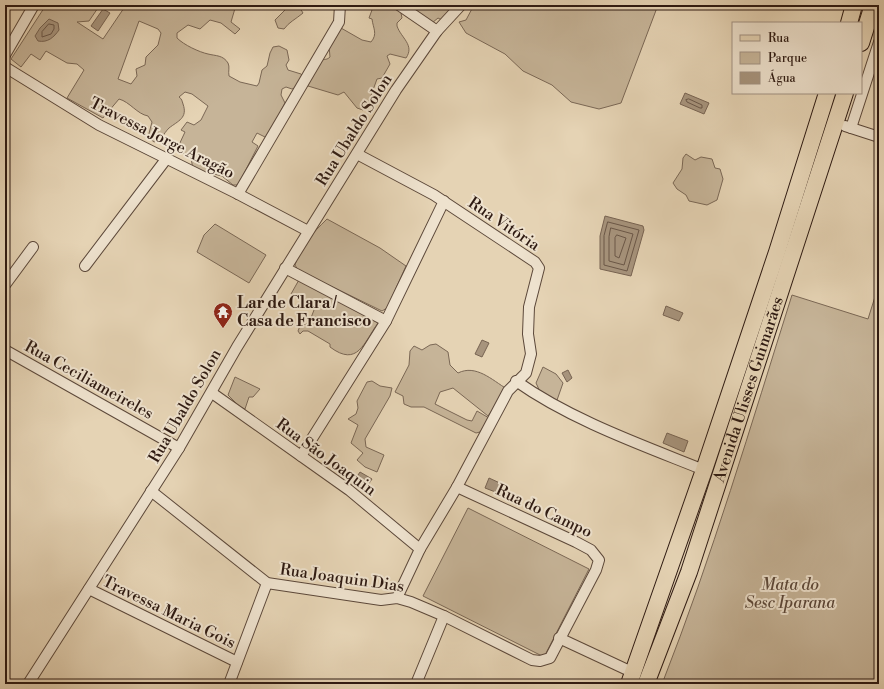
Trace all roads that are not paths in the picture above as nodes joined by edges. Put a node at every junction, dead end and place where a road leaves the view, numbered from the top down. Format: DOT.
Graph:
graph roads {
  1 [pos="34,5"];
  2 [pos="340,5"];
  3 [pos="399,5"];
  4 [pos="461,5"];
  5 [pos="854,5"];
  6 [pos="873,5"];
  7 [pos="849,22"];
  8 [pos="437,31"];
  9 [pos="862,36"];
  10 [pos="879,42"];
  11 [pos="5,55"];
  12 [pos="5,67"];
  13 [pos="827,94"];
  14 [pos="845,94"];
  15 [pos="835,123"];
  16 [pos="851,128"];
  17 [pos="879,137"];
  18 [pos="357,154"];
  19 [pos="168,158"];
  20 [pos="238,194"];
  21 [pos="444,201"];
  22 [pos="308,232"];
  23 [pos="33,247"];
  24 [pos="85,266"];
  25 [pos="285,268"];
  26 [pos="5,286"];
  27 [pos="386,321"];
  28 [pos="5,350"];
  29 [pos="516,382"];
  30 [pos="212,393"];
  31 [pos="179,448"];
  32 [pos="301,456"];
  33 [pos="704,470"];
  34 [pos="457,487"];
  35 [pos="151,491"];
  36 [pos="420,549"];
  37 [pos="267,583"];
  38 [pos="89,589"];
  39 [pos="397,598"];
  40 [pos="444,616"];
  41 [pos="559,638"];
  42 [pos="237,662"];
  43 [pos="632,678"];
  44 [pos="28,684"];
  45 [pos="229,684"];
  46 [pos="416,684"];
  47 [pos="646,684"];
  1 -- 11 [label="street"];
  2 -- 20 [label="street"];
  3 -- 8 [label="street"];
  4 -- 8 [label="street, Rua Ubaldo Solon"];
  5 -- 7 [label="main road"];
  6 -- 9 [label="main road"];
  8 -- 18 [label="street, Rua Ubaldo Solon"];
  10 -- 16 [label="street"];
  12 -- 19 [label="street, Travessa Jorge Aragão"];
  13 -- 33 [label="main road, Avenida Ulisses Guimarães"];
  14 -- 15 [label="main road, Avenida Ulisses Guimarães"];
  15 -- 16 [label="street"];
  15 -- 47 [label="main road, Avenida Ulisses Guimarães"];
  16 -- 17 [label="street"];
  18 -- 21 [label="street, Rua Vitória"];
  18 -- 22 [label="street, Rua Ubaldo Solon"];
  19 -- 20 [label="street, Travessa Jorge Aragão"];
  19 -- 24 [label="street"];
  20 -- 22 [label="street, Travessa Jorge Aragão"];
  21 -- 27 [label="street"];
  21 -- 29 [label="street, Rua Vitória"];
  22 -- 25 [label="street, Rua Ubaldo Solon"];
  23 -- 26 [label="street"];
  25 -- 27 [label="street"];
  25 -- 30 [label="street, Rua Ubaldo Solon"];
  27 -- 32 [label="street"];
  28 -- 31 [label="street, Rua Ceciliameireles"];
  29 -- 33 [label="street"];
  29 -- 34 [label="street"];
  30 -- 31 [label="street, Rua Ubaldo Solon"];
  30 -- 32 [label="street, Rua São Joaquin"];
  31 -- 35 [label="street, Rua Ubaldo Solon"];
  32 -- 36 [label="street, Rua São Joaquin"];
  33 -- 43 [label="main road, Avenida Ulisses Guimarães"];
  34 -- 36 [label="street"];
  34 -- 41 [label="street, Rua do Campo"];
  35 -- 37 [label="street, Rua Joaquin Dias"];
  35 -- 38 [label="street, Rua Ubaldo Solon"];
  36 -- 39 [label="street"];
  37 -- 39 [label="street, Rua Joaquin Dias"];
  37 -- 42 [label="street"];
  38 -- 42 [label="street, Travessa Maria Gois"];
  38 -- 44 [label="street, Rua Ubaldo Solon"];
  39 -- 40 [label="street, Rua Joaquin Dias"];
  40 -- 41 [label="street, Rua Joaquin Dias"];
  40 -- 46 [label="street"];
  41 -- 43 [label="street"];
  42 -- 45 [label="street"];
}
